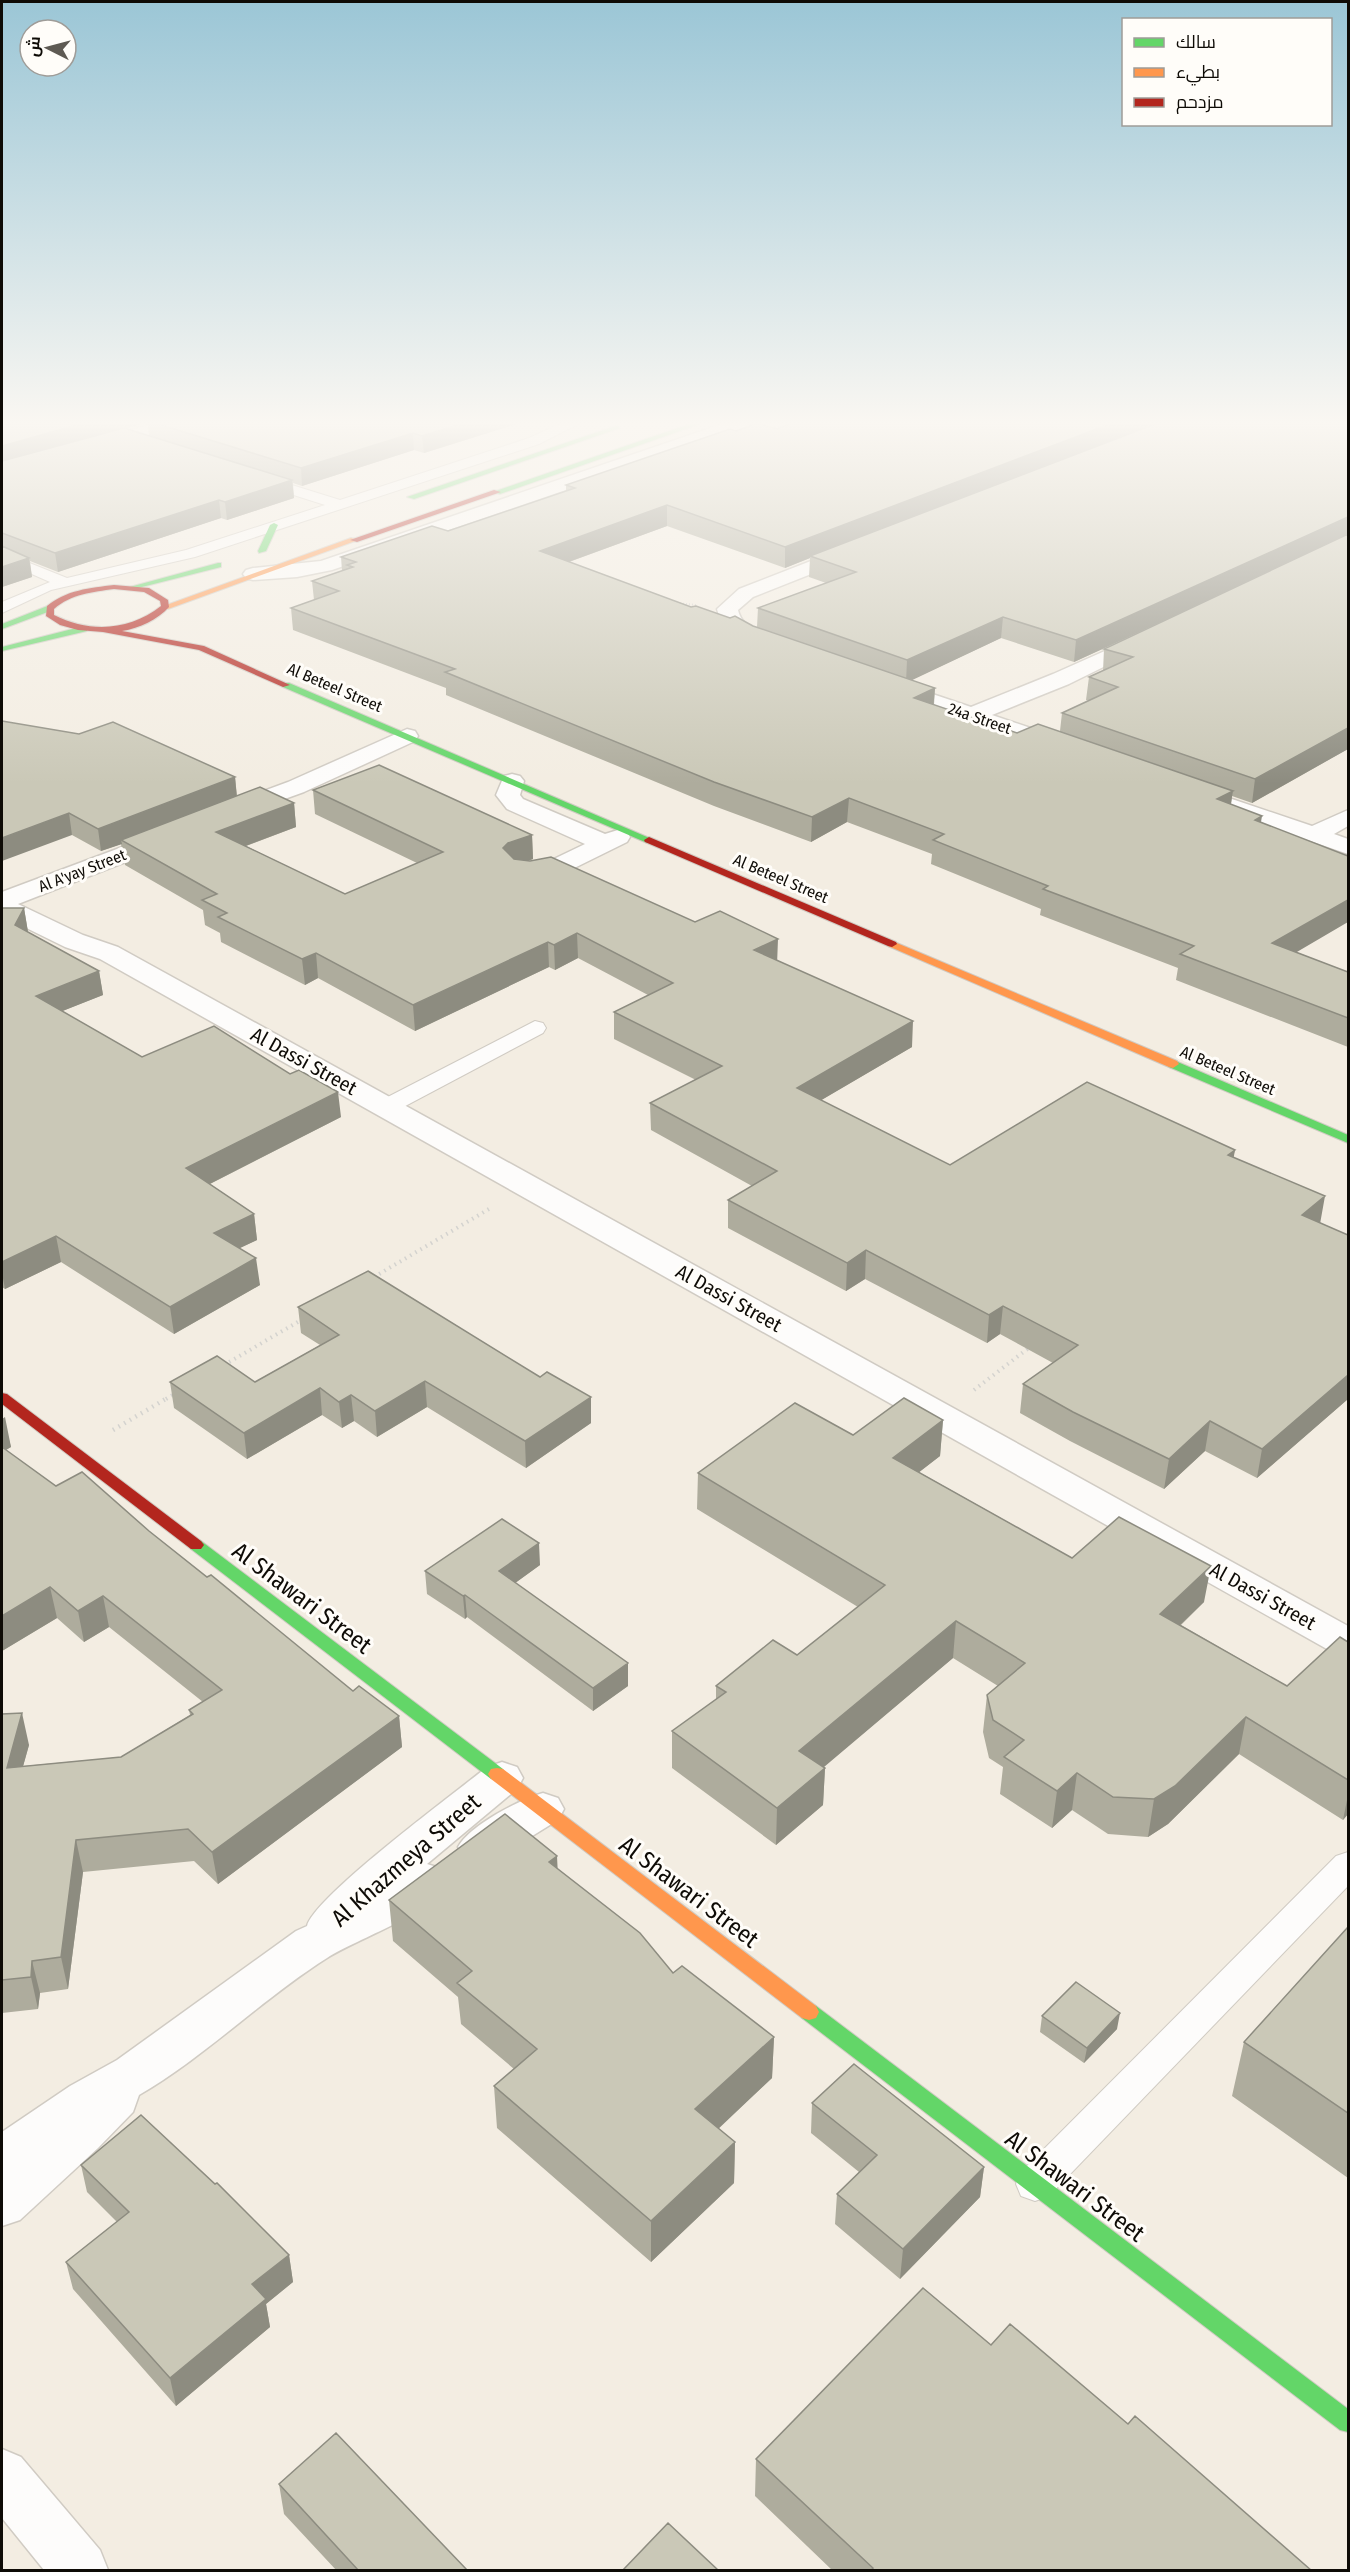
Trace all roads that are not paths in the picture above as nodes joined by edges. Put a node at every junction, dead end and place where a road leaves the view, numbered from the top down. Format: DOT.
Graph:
graph roads {
  1 [pos="215,544"];
  2 [pos="265,544"];
  3 [pos="281,544"];
  4 [pos="316,544"];
  5 [pos="389,544"];
  6 [pos="872,544"];
  7 [pos="262,551"];
  8 [pos="2,556"];
  9 [pos="230,562"];
  10 [pos="249,565"];
  11 [pos="64,582"];
  12 [pos="130,588"];
  13 [pos="2,608"];
  14 [pos="50,608"];
  15 [pos="169,617"];
  16 [pos="2,627"];
  17 [pos="92,629"];
  18 [pos="1157,634"];
  19 [pos="201,648"];
  20 [pos="2,650"];
  21 [pos="783,650"];
  22 [pos="1061,679"];
  23 [pos="872,680"];
  24 [pos="971,715"];
  25 [pos="994,723"];
  26 [pos="418,741"];
  27 [pos="1082,754"];
  28 [pos="512,781"];
  29 [pos="1204,796"];
  30 [pos="1348,817"];
  31 [pos="630,832"];
  32 [pos="1314,835"];
  33 [pos="605,843"];
  34 [pos="1346,844"];
  35 [pos="519,874"];
  36 [pos="13,896"];
  37 [pos="2,906"];
  38 [pos="109,953"];
  39 [pos="535,1028"];
  40 [pos="386,1107"];
  41 [pos="1348,1139"];
  42 [pos="2,1397"];
  43 [pos="1348,1643"];
  44 [pos="502,1778"];
  45 [pos="543,1809"];
  46 [pos="1348,1865"];
  47 [pos="312,1944"];
  48 [pos="134,2074"];
  49 [pos="2,2158"];
  50 [pos="1035,2184"];
  51 [pos="2,2204"];
  52 [pos="1348,2422"];
  53 [pos="2,2476"];
  54 [pos="80,2571"];
  1 -- 11 [label="lane"];
  2 -- 7 [label="street"];
  3 -- 7 [label="street"];
  4 -- 10 [label="street"];
  5 -- 10 [label="street"];
  6 -- 21 [label="street"];
  7 -- 10 [label="street"];
  8 -- 11 [label="lane"];
  9 -- 12 [label="street"];
  10 -- 15 [label="street"];
  11 -- 13 [label="lane"];
  12 -- 14 [label="street"];
  12 -- 15 [label="street, Al Beteel Street"];
  14 -- 16 [label="street"];
  14 -- 17 [label="street, Al Beteel Street"];
  15 -- 17 [label="street"];
  15 -- 19 [label="street, Al Beteel Street"];
  17 -- 19 [label="street, Al Beteel Street"];
  17 -- 20 [label="street"];
  18 -- 22 [label="street"];
  19 -- 26 [label="street, Al Beteel Street"];
  22 -- 24 [label="street"];
  22 -- 25 [label="street"];
  23 -- 24 [label="street, 24a Street"];
  24 -- 25 [label="street, 24a Street"];
  25 -- 27 [label="street, 24a Street"];
  26 -- 28 [label="street, Al Beteel Street"];
  26 -- 36 [label="street, Al A'yay Street"];
  28 -- 31 [label="street, Al Beteel Street"];
  28 -- 33 [label="street"];
  29 -- 32 [label="street"];
  30 -- 32 [label="street"];
  31 -- 33 [label="street"];
  31 -- 41 [label="street, Al Beteel Street"];
  32 -- 34 [label="street"];
  33 -- 35 [label="street"];
  36 -- 38 [label="street, Al Dassi Street"];
  37 -- 38 [label="street, Al Dassi Street"];
  38 -- 40 [label="street, Al Dassi Street"];
  39 -- 40 [label="lane"];
  40 -- 43 [label="street, Al Dassi Street"];
  42 -- 44 [label="street, Al Shawari Street"];
  44 -- 45 [label="street, Al Shawari Street"];
  44 -- 47 [label="street, Al Khazmeya Street"];
  45 -- 47 [label="street, Al Khazmeya Street"];
  45 -- 50 [label="street, Al Shawari Street"];
  46 -- 50 [label="lane"];
  47 -- 48 [label="street, Al Khazmeya Street"];
  48 -- 49 [label="street, Al Khazmeya Street"];
  48 -- 51 [label="street, Al Khazmeya Street"];
  50 -- 52 [label="street, Al Shawari Street"];
  53 -- 54 [label="street"];
}
